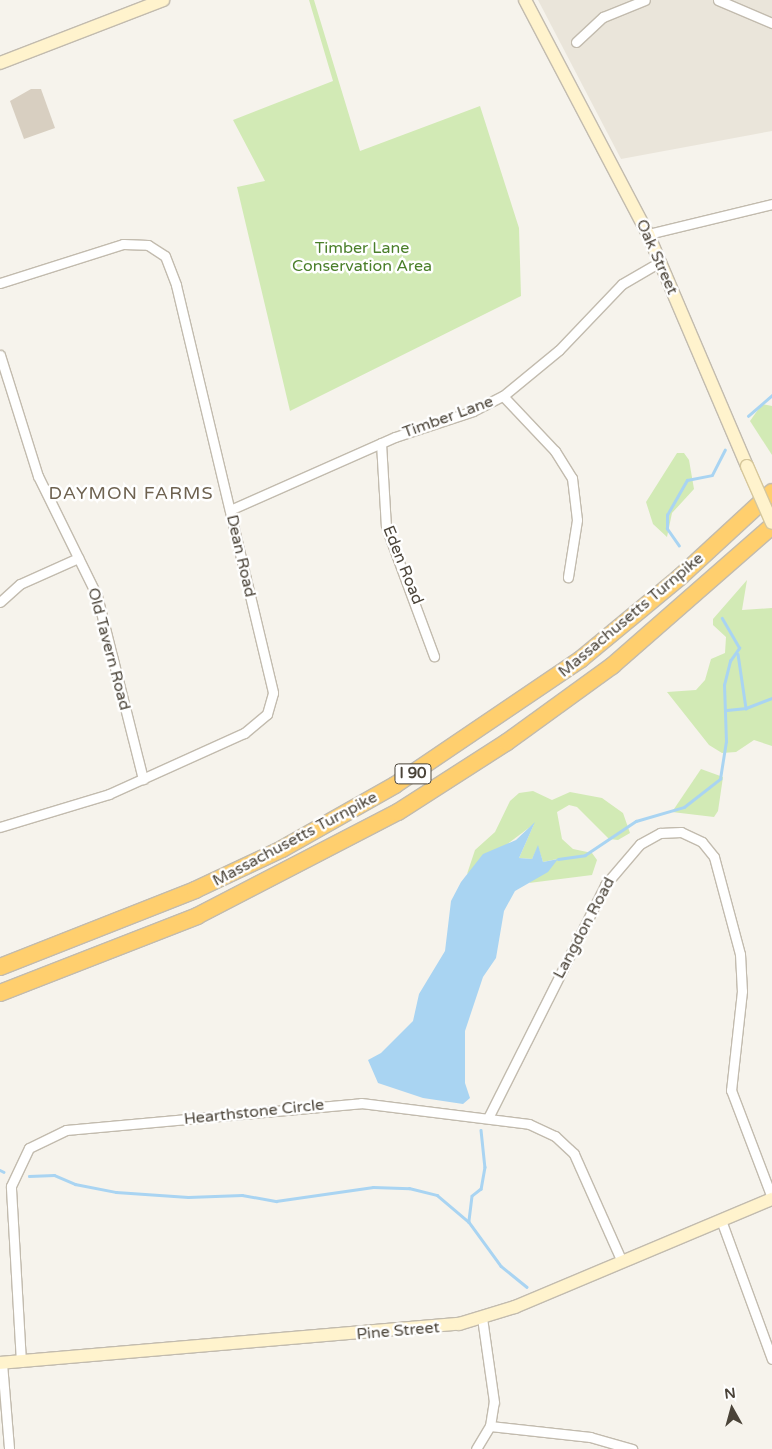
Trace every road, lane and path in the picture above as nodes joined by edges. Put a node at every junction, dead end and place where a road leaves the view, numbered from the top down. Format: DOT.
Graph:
graph roads {
  1 [pos="164,0"];
  2 [pos="525,0"];
  3 [pos="645,0"];
  4 [pos="718,0"];
  5 [pos="772,23"];
  6 [pos="576,42"];
  7 [pos="0,63"];
  8 [pos="772,204"];
  9 [pos="648,234"];
  10 [pos="660,262"];
  11 [pos="0,283"];
  12 [pos="0,355"];
  13 [pos="4,392"];
  14 [pos="503,396"];
  15 [pos="381,443"];
  16 [pos="772,492"];
  17 [pos="230,510"];
  18 [pos="772,524"];
  19 [pos="78,558"];
  20 [pos="568,577"];
  21 [pos="0,602"];
  22 [pos="434,656"];
  23 [pos="143,779"];
  24 [pos="0,827"];
  25 [pos="0,967"];
  26 [pos="0,993"];
  27 [pos="488,1118"];
  28 [pos="772,1198"];
  29 [pos="721,1220"];
  30 [pos="622,1262"];
  31 [pos="482,1318"];
  32 [pos="772,1360"];
  33 [pos="21,1362"];
  34 [pos="1,1363"];
  35 [pos="490,1426"];
  36 [pos="9,1449"];
  37 [pos="476,1449"];
  38 [pos="632,1449"];
  1 -- 7 [label="main road"];
  2 -- 9 [label="main road, Oak Street"];
  3 -- 6 [label="street"];
  4 -- 5 [label="street"];
  8 -- 9 [label="street"];
  9 -- 10 [label="main road, Oak Street"];
  10 -- 14 [label="street, Timber Lane"];
  10 -- 18 [label="main road, Oak Street, bridge"];
  11 -- 17 [label="street, Dean Road"];
  12 -- 13 [label="street, Old Tavern Road"];
  13 -- 19 [label="street, Old Tavern Road"];
  14 -- 15 [label="street, Timber Lane"];
  14 -- 20 [label="street"];
  15 -- 17 [label="street, Timber Lane"];
  15 -- 22 [label="street, Eden Road"];
  16 -- 25 [label="highway, Massachusetts Turnpike / I 90"];
  17 -- 23 [label="street, Dean Road"];
  18 -- 26 [label="highway, Massachusetts Turnpike / I 90"];
  19 -- 21 [label="street"];
  19 -- 23 [label="street, Old Tavern Road"];
  23 -- 24 [label="street, Dean Road"];
  27 -- 28 [label="street, Langdon Road"];
  27 -- 30 [label="street, Hearthstone Circle"];
  27 -- 33 [label="street, Hearthstone Circle"];
  28 -- 29 [label="main road, Pine Street"];
  29 -- 30 [label="main road, Pine Street"];
  29 -- 32 [label="street"];
  30 -- 31 [label="main road, Pine Street"];
  31 -- 33 [label="main road, Pine Street"];
  31 -- 35 [label="street"];
  33 -- 34 [label="main road, Pine Street"];
  34 -- 36 [label="street"];
  35 -- 37 [label="street"];
  35 -- 38 [label="street"];
}
